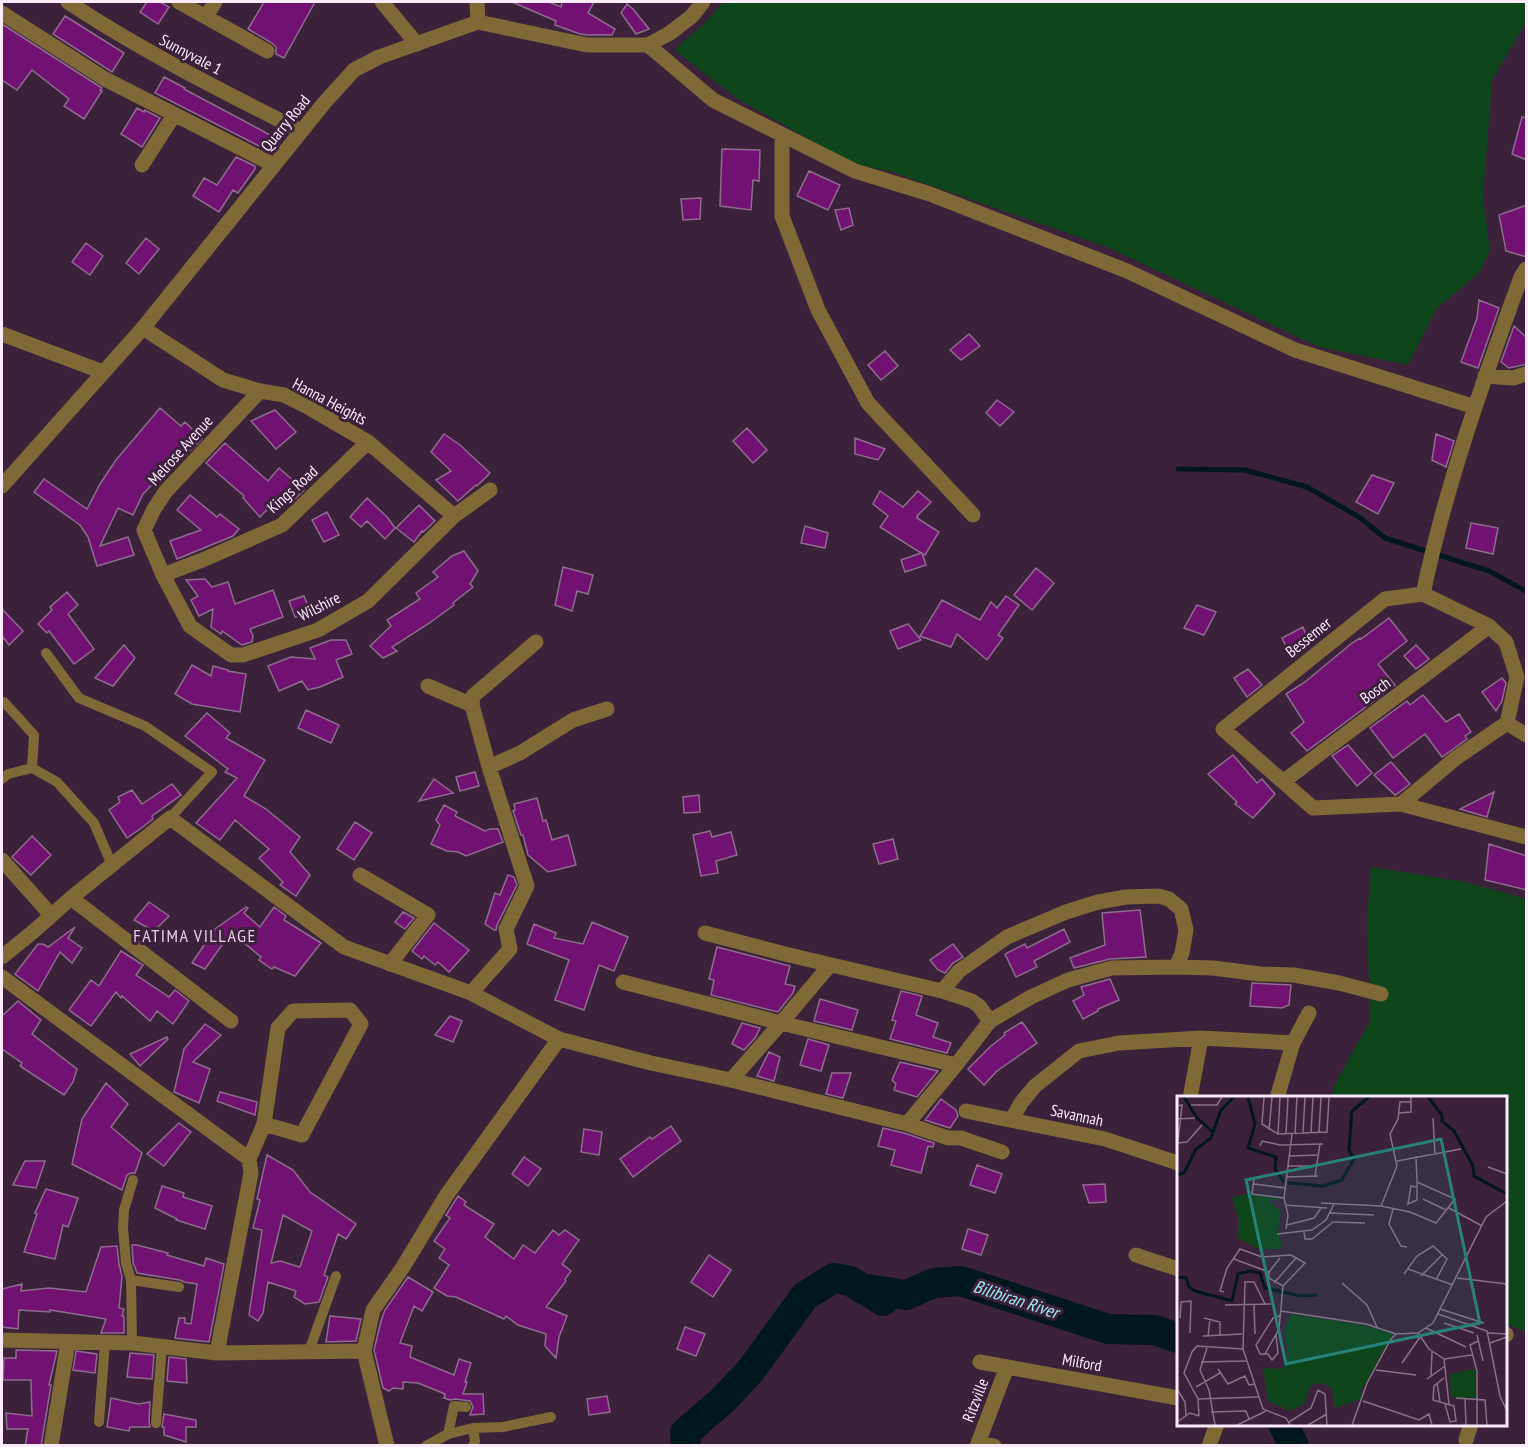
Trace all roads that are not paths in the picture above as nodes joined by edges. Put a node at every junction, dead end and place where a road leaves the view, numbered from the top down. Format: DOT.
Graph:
graph roads {
  1 [pos="68,2"];
  2 [pos="179,2"];
  3 [pos="215,2"];
  4 [pos="382,2"];
  5 [pos="477,2"];
  6 [pos="703,2"];
  7 [pos="2,13"];
  8 [pos="206,17"];
  9 [pos="478,22"];
  10 [pos="417,44"];
  11 [pos="648,45"];
  12 [pos="267,51"];
  13 [pos="174,115"];
  14 [pos="301,131"];
  15 [pos="782,135"];
  16 [pos="142,165"];
  17 [pos="274,165"];
  18 [pos="1527,269"];
  19 [pos="143,328"];
  20 [pos="2,334"];
  21 [pos="102,372"];
  22 [pos="1527,374"];
  23 [pos="1485,376"];
  24 [pos="260,391"];
  25 [pos="1475,407"];
  26 [pos="368,442"];
  27 [pos="2,486"];
  28 [pos="490,490"];
  29 [pos="973,515"];
  30 [pos="454,516"];
  31 [pos="163,575"];
  32 [pos="1423,594"];
  33 [pos="1489,626"];
  34 [pos="536,642"];
  35 [pos="46,653"];
  36 [pos="428,686"];
  37 [pos="4,702"];
  38 [pos="472,705"];
  39 [pos="606,710"];
  40 [pos="1508,723"];
  41 [pos="1527,735"];
  42 [pos="489,767"];
  43 [pos="32,768"];
  44 [pos="2,779"];
  45 [pos="1283,782"];
  46 [pos="1401,804"];
  47 [pos="170,818"];
  48 [pos="1527,837"];
  49 [pos="2,860"];
  50 [pos="112,865"];
  51 [pos="360,875"];
  52 [pos="71,898"];
  53 [pos="51,915"];
  54 [pos="705,933"];
  55 [pos="2,957"];
  56 [pos="390,964"];
  57 [pos="830,965"];
  58 [pos="1176,967"];
  59 [pos="2,977"];
  60 [pos="623,982"];
  61 [pos="942,991"];
  62 [pos="471,993"];
  63 [pos="1381,994"];
  64 [pos="1309,1012"];
  65 [pos="231,1021"];
  66 [pos="990,1021"];
  67 [pos="781,1023"];
  68 [pos="1202,1038"];
  69 [pos="560,1039"];
  70 [pos="1293,1043"];
  71 [pos="956,1065"];
  72 [pos="731,1080"];
  73 [pos="1190,1096"];
  74 [pos="1278,1096"];
  75 [pos="966,1111"];
  76 [pos="1012,1119"];
  77 [pos="264,1124"];
  78 [pos="907,1124"];
  79 [pos="1002,1152"];
  80 [pos="249,1160"];
  81 [pos="1177,1162"];
  82 [pos="133,1180"];
  83 [pos="1136,1255"];
  84 [pos="1177,1268"];
  85 [pos="336,1276"];
  86 [pos="131,1280"];
  87 [pos="179,1287"];
  88 [pos="2,1340"];
  89 [pos="68,1342"];
  90 [pos="105,1342"];
  91 [pos="132,1342"];
  92 [pos="162,1346"];
  93 [pos="364,1351"];
  94 [pos="309,1352"];
  95 [pos="217,1353"];
  96 [pos="980,1362"];
  97 [pos="1007,1367"];
  98 [pos="1177,1398"];
  99 [pos="466,1407"];
  100 [pos="551,1417"];
  101 [pos="99,1422"];
  102 [pos="156,1423"];
  103 [pos="1217,1426"];
  104 [pos="1471,1426"];
  105 [pos="473,1428"];
  106 [pos="448,1434"];
  107 [pos="1466,1440"];
  108 [pos="983,1445"];
  109 [pos="51,1446"];
  110 [pos="387,1446"];
  111 [pos="426,1446"];
  112 [pos="473,1446"];
  113 [pos="1209,1446"];
  1 -- 14 [label="street, Sunnyvale 1"];
  2 -- 8 [label="street"];
  3 -- 8 [label="street"];
  4 -- 10 [label="street"];
  5 -- 9 [label="street"];
  6 -- 11 [label="street"];
  7 -- 13 [label="street"];
  8 -- 12 [label="street"];
  9 -- 10 [label="street, Quarry Road"];
  9 -- 11 [label="street"];
  10 -- 14 [label="street, Quarry Road"];
  11 -- 15 [label="street"];
  13 -- 16 [label="street"];
  13 -- 17 [label="street"];
  14 -- 17 [label="street, Quarry Road"];
  15 -- 25 [label="street"];
  15 -- 29 [label="street"];
  17 -- 19 [label="street, Quarry Road"];
  18 -- 23 [label="street"];
  19 -- 21 [label="street, Quarry Road"];
  19 -- 24 [label="street, Hanna Heights"];
  20 -- 21 [label="street"];
  21 -- 27 [label="street, Quarry Road"];
  22 -- 23 [label="street"];
  23 -- 25 [label="street"];
  24 -- 26 [label="street, Hanna Heights"];
  24 -- 31 [label="street, Melrose Avenue"];
  25 -- 32 [label="street"];
  26 -- 30 [label="street, Hanna Heights"];
  26 -- 31 [label="street, Kings Road"];
  28 -- 30 [label="street, Wilshire"];
  30 -- 31 [label="street, Wilshire"];
  32 -- 33 [label="street"];
  32 -- 45 [label="street, Bessemer"];
  33 -- 40 [label="street"];
  33 -- 45 [label="street, Bosch"];
  34 -- 38 [label="street"];
  35 -- 47 [label="lane"];
  36 -- 38 [label="street"];
  37 -- 43 [label="lane"];
  38 -- 42 [label="street"];
  39 -- 42 [label="street"];
  40 -- 41 [label="street"];
  40 -- 46 [label="street"];
  42 -- 62 [label="street"];
  43 -- 44 [label="lane"];
  43 -- 50 [label="lane"];
  45 -- 46 [label="street"];
  46 -- 48 [label="street"];
  47 -- 50 [label="street"];
  47 -- 56 [label="street"];
  49 -- 53 [label="street"];
  50 -- 52 [label="street"];
  51 -- 56 [label="street"];
  52 -- 53 [label="street"];
  52 -- 65 [label="street"];
  53 -- 55 [label="street"];
  54 -- 57 [label="street"];
  56 -- 62 [label="street"];
  57 -- 61 [label="street"];
  57 -- 67 [label="street"];
  58 -- 61 [label="street"];
  58 -- 63 [label="street"];
  58 -- 66 [label="street"];
  59 -- 80 [label="street"];
  60 -- 67 [label="street"];
  61 -- 66 [label="street"];
  62 -- 69 [label="street"];
  64 -- 70 [label="street"];
  66 -- 71 [label="street"];
  67 -- 71 [label="street"];
  67 -- 72 [label="street"];
  68 -- 70 [label="street"];
  68 -- 73 [label="street"];
  68 -- 76 [label="street"];
  69 -- 72 [label="street"];
  69 -- 93 [label="street"];
  70 -- 74 [label="street"];
  71 -- 78 [label="street"];
  72 -- 78 [label="street"];
  75 -- 76 [label="street, Savannah"];
  76 -- 81 [label="street, Savannah"];
  77 -- 77 [label="street"];
  77 -- 80 [label="street"];
  78 -- 79 [label="street"];
  80 -- 95 [label="street"];
  82 -- 86 [label="lane"];
  83 -- 84 [label="street"];
  85 -- 94 [label="lane"];
  86 -- 87 [label="lane"];
  86 -- 91 [label="lane"];
  88 -- 89 [label="street"];
  89 -- 90 [label="street"];
  89 -- 109 [label="street"];
  90 -- 91 [label="street"];
  90 -- 101 [label="lane"];
  91 -- 92 [label="street"];
  92 -- 95 [label="street"];
  92 -- 102 [label="lane"];
  93 -- 94 [label="street"];
  93 -- 110 [label="street"];
  94 -- 95 [label="street"];
  96 -- 97 [label="street, Milford"];
  97 -- 98 [label="street, Milford"];
  97 -- 108 [label="street, Ritzville"];
  99 -- 106 [label="lane"];
  100 -- 105 [label="lane"];
  103 -- 113 [label="street"];
  104 -- 107 [label="street"];
  105 -- 106 [label="lane"];
  105 -- 112 [label="lane"];
  106 -- 111 [label="lane"];
}
